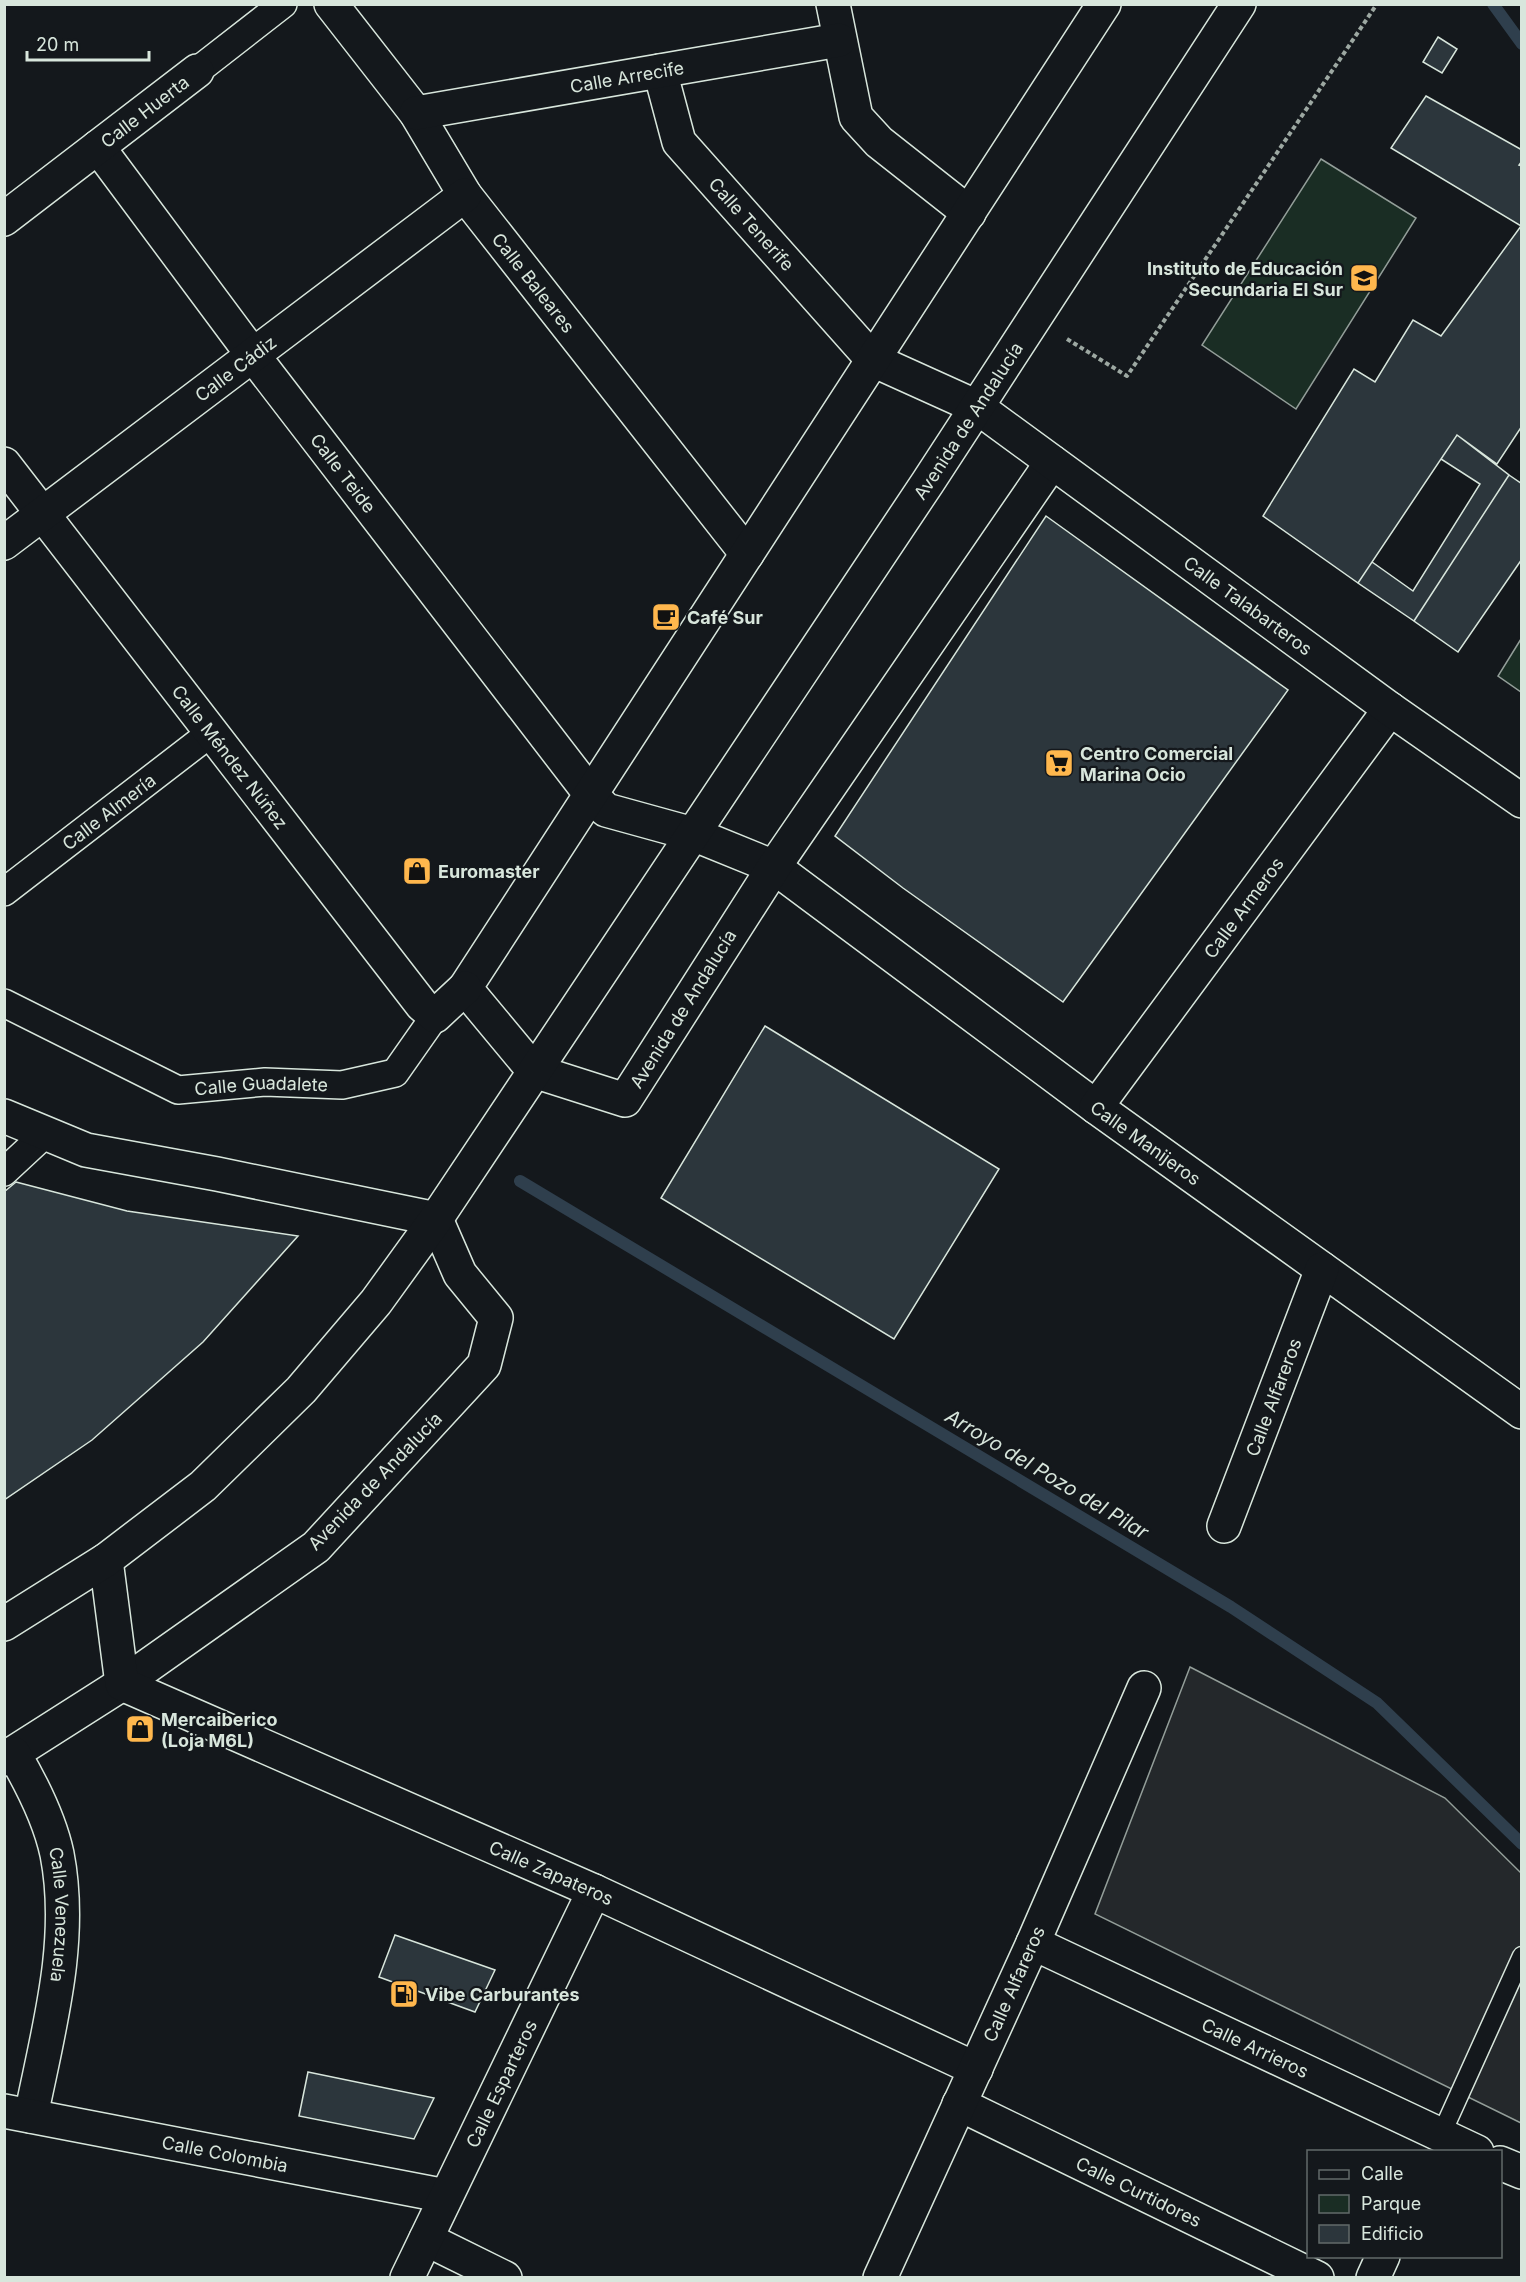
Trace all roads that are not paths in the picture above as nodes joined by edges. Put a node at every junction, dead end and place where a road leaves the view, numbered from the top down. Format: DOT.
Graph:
graph roads {
  1 [pos="283,4"];
  2 [pos="331,4"];
  3 [pos="833,4"];
  4 [pos="1104,4"];
  5 [pos="1239,4"];
  6 [pos="839,40"];
  7 [pos="197,71"];
  8 [pos="660,71"];
  9 [pos="416,113"];
  10 [pos="98,147"];
  11 [pos="465,195"];
  12 [pos="969,213"];
  13 [pos="4,219"];
  14 [pos="252,354"];
  15 [pos="873,360"];
  16 [pos="977,406"];
  17 [pos="1052,462"];
  18 [pos="4,464"];
  19 [pos="42,514"];
  20 [pos="4,543"];
  21 [pos="747,554"];
  22 [pos="1390,709"];
  23 [pos="212,732"];
  24 [pos="592,796"];
  25 [pos="1521,801"];
  26 [pos="693,834"];
  27 [pos="774,867"];
  28 [pos="4,892"];
  29 [pos="465,988"];
  30 [pos="4,1003"];
  31 [pos="435,1016"];
  32 [pos="534,1071"];
  33 [pos="1096,1107"];
  34 [pos="4,1116"];
  35 [pos="46,1134"];
  36 [pos="4,1172"];
  37 [pos="436,1219"];
  38 [pos="1322,1269"];
  39 [pos="1521,1412"];
  40 [pos="1224,1526"];
  41 [pos="106,1560"];
  42 [pos="4,1624"];
  43 [pos="122,1684"];
  44 [pos="1143,1688"];
  45 [pos="9,1757"];
  46 [pos="594,1891"];
  47 [pos="1033,1943"];
  48 [pos="1521,1956"];
  49 [pos="976,2069"];
  50 [pos="959,2104"];
  51 [pos="18,2113"];
  52 [pos="1437,2143"];
  53 [pos="1472,2150"];
  54 [pos="1502,2164"];
  55 [pos="1521,2172"];
  56 [pos="447,2196"];
  57 [pos="426,2239"];
  58 [pos="1382,2258"];
  59 [pos="407,2277"];
  60 [pos="505,2277"];
  61 [pos="880,2277"];
  62 [pos="1317,2277"];
  63 [pos="1373,2277"];
  1 -- 7 [label="street, Calle Huerta"];
  2 -- 9 [label="main road, Calle Baleares"];
  3 -- 6 [label="main road"];
  4 -- 12 [label="main road"];
  5 -- 16 [label="main road, Avenida de Andalucía"];
  6 -- 8 [label="main road, Calle Arrecife"];
  6 -- 12 [label="main road"];
  7 -- 10 [label="main road, Calle Huerta"];
  8 -- 9 [label="main road, Calle Arrecife"];
  8 -- 15 [label="main road, Calle Tenerife"];
  9 -- 11 [label="main road, Calle Baleares"];
  10 -- 13 [label="main road, Calle Huerta"];
  10 -- 14 [label="main road, Calle Teide"];
  11 -- 14 [label="main road, Calle Cádiz"];
  11 -- 21 [label="main road, Calle Baleares"];
  12 -- 15 [label="main road"];
  14 -- 19 [label="main road, Calle Cádiz"];
  14 -- 24 [label="main road, Calle Teide"];
  15 -- 16 [label="main road, Calle Talabarteros"];
  15 -- 21 [label="main road"];
  16 -- 17 [label="main road, Calle Talabarteros"];
  16 -- 26 [label="main road, Avenida de Andalucía"];
  17 -- 22 [label="main road, Calle Talabarteros"];
  17 -- 27 [label="main road, Avenida de Andalucía"];
  18 -- 19 [label="main road, Calle Méndez Núñez"];
  19 -- 20 [label="main road, Calle Cádiz"];
  19 -- 23 [label="main road, Calle Méndez Núñez"];
  21 -- 24 [label="main road"];
  22 -- 25 [label="main road, Calle Talabarteros"];
  22 -- 33 [label="main road, Calle Armeros"];
  23 -- 28 [label="street, Calle Almería"];
  23 -- 31 [label="main road, Calle Méndez Núñez"];
  24 -- 26 [label="main road"];
  24 -- 29 [label="main road"];
  26 -- 27 [label="main road"];
  26 -- 32 [label="main road, Avenida de Andalucía"];
  27 -- 32 [label="main road, Avenida de Andalucía"];
  27 -- 33 [label="main road, Calle Manijeros"];
  29 -- 31 [label="main road"];
  29 -- 32 [label="main road"];
  30 -- 31 [label="street, Calle Guadalete"];
  32 -- 37 [label="main road, Avenida de Andalucía"];
  33 -- 38 [label="main road, Calle Manijeros"];
  34 -- 35 [label="main road"];
  35 -- 36 [label="street"];
  35 -- 37 [label="main road"];
  37 -- 41 [label="main road, Avenida de Andalucía"];
  37 -- 43 [label="main road, Avenida de Andalucía"];
  38 -- 39 [label="main road, Calle Manijeros"];
  38 -- 40 [label="main road, Calle Alfareros"];
  41 -- 42 [label="main road, Avenida de Andalucía"];
  41 -- 43 [label="main road"];
  43 -- 45 [label="main road, Avenida de Andalucía"];
  43 -- 46 [label="main road, Calle Zapateros"];
  44 -- 47 [label="main road, Calle Alfareros"];
  45 -- 51 [label="main road, Calle Venezuela"];
  46 -- 49 [label="main road, Calle Zapateros"];
  46 -- 56 [label="main road, Calle Esparteros"];
  47 -- 49 [label="main road, Calle Alfareros"];
  47 -- 52 [label="main road, Calle Arrieros"];
  48 -- 52 [label="lane"];
  49 -- 50 [label="main road, Calle Alfareros"];
  50 -- 61 [label="main road, Calle Alfareros"];
  50 -- 62 [label="main road, Calle Curtidores"];
  51 -- 56 [label="main road, Calle Colombia"];
  52 -- 53 [label="main road, Calle Arrieros"];
  54 -- 55 [label="main road"];
  56 -- 57 [label="main road, Calle Esparteros"];
  57 -- 59 [label="main road, Calle Esparteros"];
  57 -- 60 [label="main road"];
  58 -- 63 [label="main road"];
}
